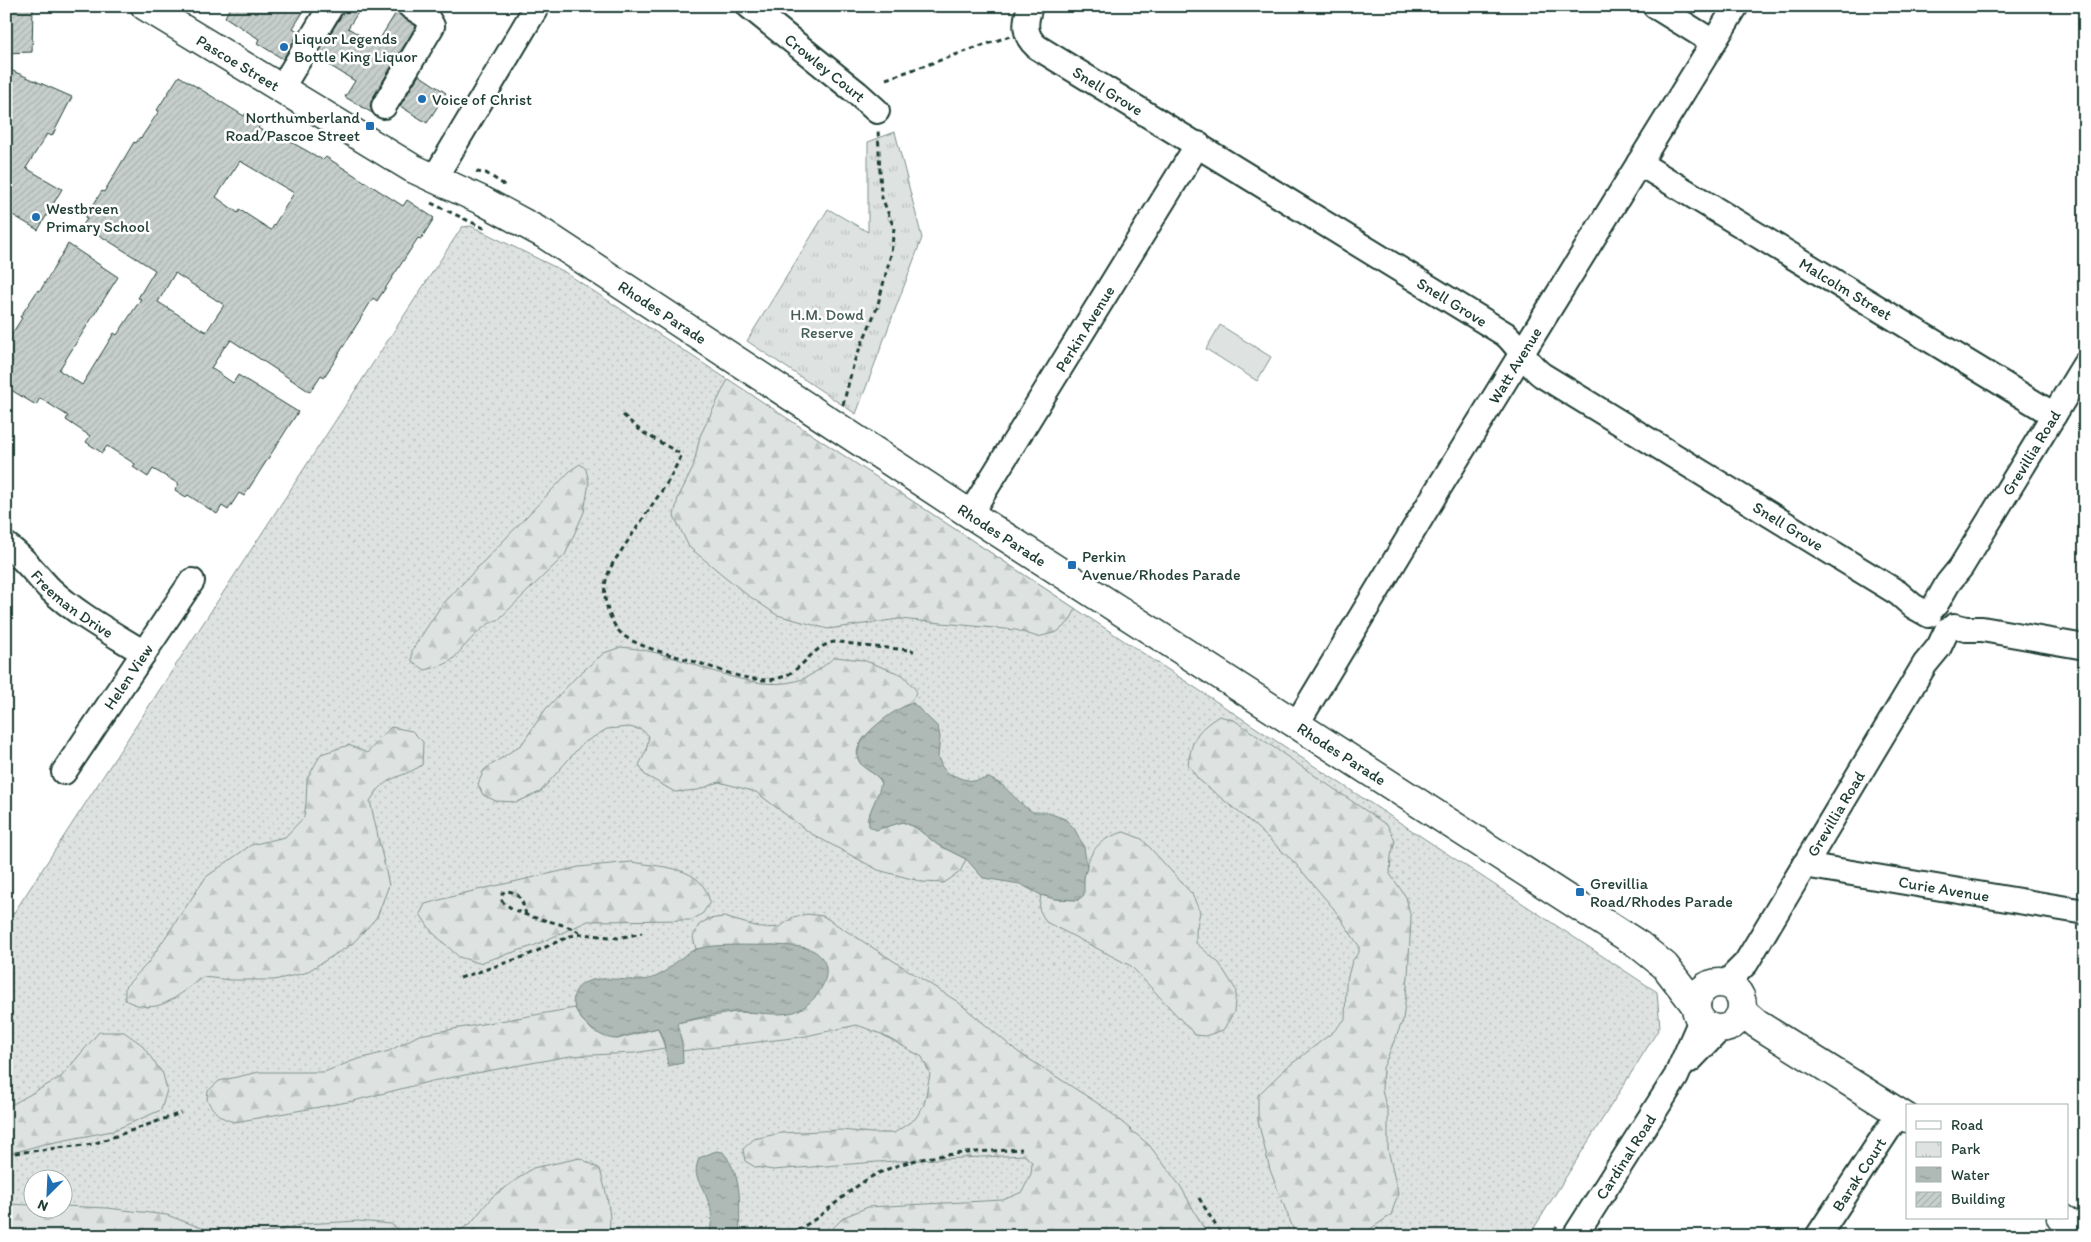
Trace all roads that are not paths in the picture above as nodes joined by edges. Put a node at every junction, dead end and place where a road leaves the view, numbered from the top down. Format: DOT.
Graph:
graph roads {
  1 [pos="145,6"];
  2 [pos="331,6"];
  3 [pos="410,6"];
  4 [pos="537,6"];
  5 [pos="748,6"];
  6 [pos="1030,6"];
  7 [pos="1655,6"];
  8 [pos="1736,6"];
  9 [pos="1713,42"];
  10 [pos="281,89"];
  11 [pos="384,106"];
  12 [pos="877,111"];
  13 [pos="1198,144"];
  14 [pos="1639,163"];
  15 [pos="434,179"];
  16 [pos="1523,354"];
  17 [pos="2082,374"];
  18 [pos="2054,415"];
  19 [pos="970,514"];
  20 [pos="6,546"];
  21 [pos="192,581"];
  22 [pos="1943,616"];
  23 [pos="2085,646"];
  24 [pos="144,653"];
  25 [pos="1296,724"];
  26 [pos="64,772"];
  27 [pos="1804,865"];
  28 [pos="2085,912"];
  29 [pos="1720,1007"];
  30 [pos="1903,1116"];
  31 [pos="2064,1220"];
  32 [pos="2085,1234"];
  33 [pos="1574,1236"];
  34 [pos="1818,1236"];
  1 -- 10 [label="main road, Pascoe Street"];
  2 -- 10 [label="street"];
  3 -- 11 [label="street"];
  4 -- 15 [label="street"];
  5 -- 12 [label="street, Crowley Court"];
  6 -- 13 [label="street, Snell Grove"];
  7 -- 9 [label="street"];
  8 -- 9 [label="street, Watt Avenue"];
  9 -- 14 [label="street, Watt Avenue"];
  10 -- 15 [label="main road, Pascoe Street"];
  13 -- 16 [label="street, Snell Grove"];
  13 -- 19 [label="street, Perkin Avenue"];
  14 -- 16 [label="street, Watt Avenue"];
  14 -- 18 [label="street, Malcolm Street"];
  15 -- 19 [label="main road, Rhodes Parade"];
  16 -- 22 [label="street, Snell Grove"];
  16 -- 25 [label="street, Watt Avenue"];
  17 -- 18 [label="street, Grevillia Road"];
  18 -- 22 [label="street, Grevillia Road"];
  19 -- 25 [label="main road, Rhodes Parade"];
  20 -- 24 [label="street, Freeman Drive"];
  21 -- 24 [label="street, Helen View"];
  22 -- 23 [label="street, Snell Grove"];
  22 -- 27 [label="street, Grevillia Road"];
  24 -- 26 [label="street, Helen View"];
  25 -- 29 [label="main road, Rhodes Parade"];
  27 -- 28 [label="street, Curie Avenue"];
  27 -- 29 [label="street, Grevillia Road"];
  29 -- 30 [label="main road, Rhodes Parade"];
  29 -- 33 [label="street, Cardinal Road"];
  30 -- 34 [label="street, Barak Court"];
  31 -- 32 [label="main road"];
}
